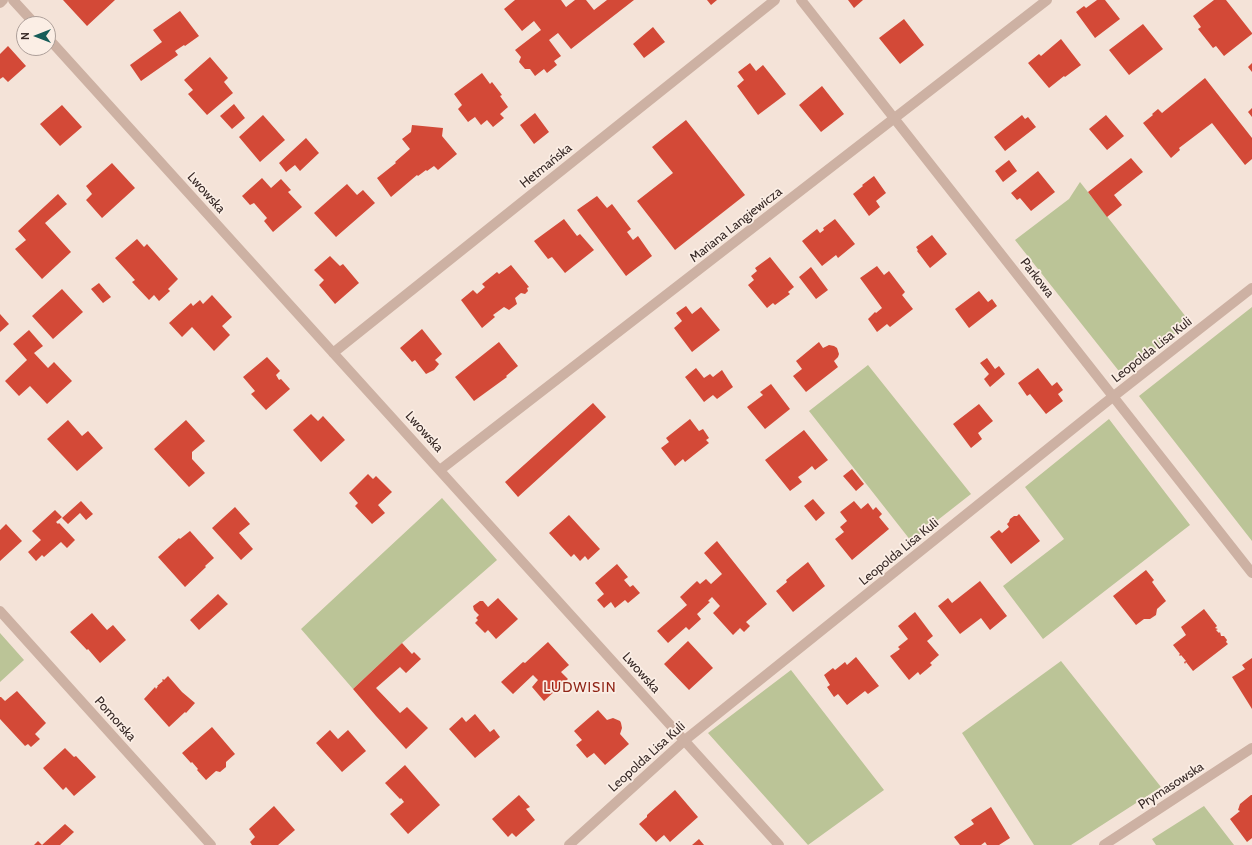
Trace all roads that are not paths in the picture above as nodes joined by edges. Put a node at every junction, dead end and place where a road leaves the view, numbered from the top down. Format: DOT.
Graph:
graph roads {
  1 [pos="3,0"];
  2 [pos="13,0"];
  3 [pos="775,0"];
  4 [pos="801,0"];
  5 [pos="1047,0"];
  6 [pos="0,3"];
  7 [pos="28,16"];
  8 [pos="56,47"];
  9 [pos="895,118"];
  10 [pos="1252,288"];
  11 [pos="333,353"];
  12 [pos="1113,397"];
  13 [pos="440,470"];
  14 [pos="1252,573"];
  15 [pos="0,611"];
  16 [pos="685,740"];
  17 [pos="1252,748"];
  18 [pos="211,845"];
  19 [pos="568,845"];
  20 [pos="779,845"];
  21 [pos="1104,845"];
  1 -- 6 [label="street"];
  2 -- 7 [label="street"];
  3 -- 11 [label="street, Hetmańska"];
  4 -- 9 [label="street, Parkowa"];
  5 -- 9 [label="street, Mariana Langiewicza"];
  8 -- 11 [label="street, Lwowska"];
  9 -- 12 [label="street, Parkowa"];
  9 -- 13 [label="street, Mariana Langiewicza"];
  10 -- 12 [label="street, Leopolda Lisa Kuli"];
  11 -- 13 [label="street, Lwowska"];
  12 -- 14 [label="street, Parkowa"];
  12 -- 16 [label="street, Leopolda Lisa Kuli"];
  13 -- 16 [label="street, Lwowska"];
  15 -- 18 [label="street, Pomorska"];
  16 -- 19 [label="street, Leopolda Lisa Kuli"];
  16 -- 20 [label="street, Lwowska"];
  17 -- 21 [label="street, Prymasowska"];
}
